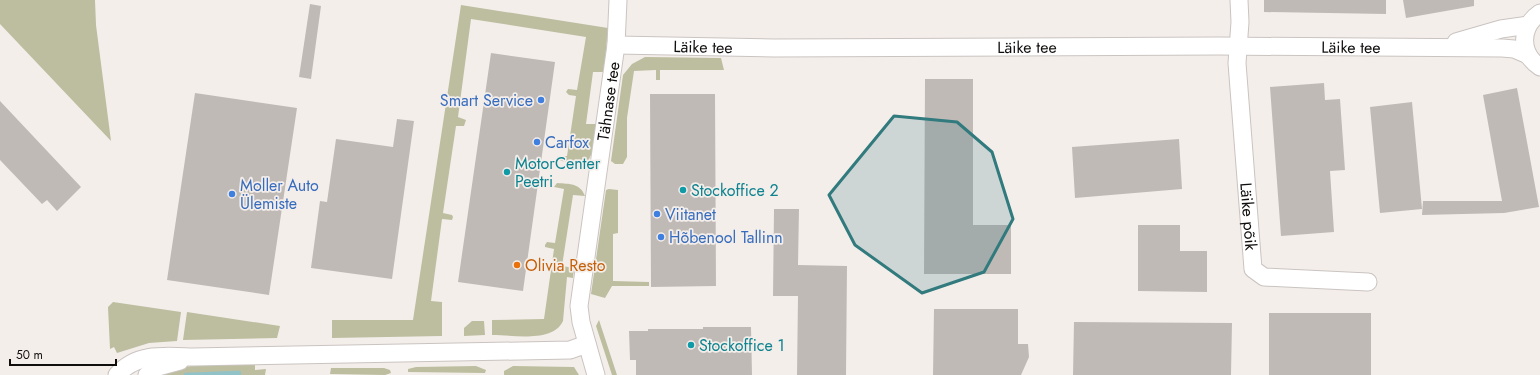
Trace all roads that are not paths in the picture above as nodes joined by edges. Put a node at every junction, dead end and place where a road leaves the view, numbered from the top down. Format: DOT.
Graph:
graph roads {
  1 [pos="618,0"];
  2 [pos="1239,0"];
  3 [pos="1534,14"];
  4 [pos="616,45"];
  5 [pos="1239,46"];
  6 [pos="1438,47"];
  7 [pos="1528,55"];
  8 [pos="1540,67"];
  9 [pos="1368,282"];
  10 [pos="587,344"];
  11 [pos="193,357"];
  12 [pos="117,375"];
  13 [pos="147,375"];
  14 [pos="596,375"];
  1 -- 4 [label="street, Tähnase tee"];
  2 -- 5 [label="street, Läike põik"];
  3 -- 6 [label="street, Läike tee"];
  3 -- 7 [label="street"];
  4 -- 5 [label="street, Läike tee"];
  4 -- 10 [label="street, Tähnase tee"];
  5 -- 6 [label="street, Läike tee"];
  5 -- 9 [label="street, Läike põik"];
  6 -- 7 [label="street, Läike tee"];
  7 -- 8 [label="street"];
  10 -- 11 [label="street"];
  10 -- 14 [label="street, Tähnase tee"];
  11 -- 12 [label="street"];
  11 -- 13 [label="street"];
}
